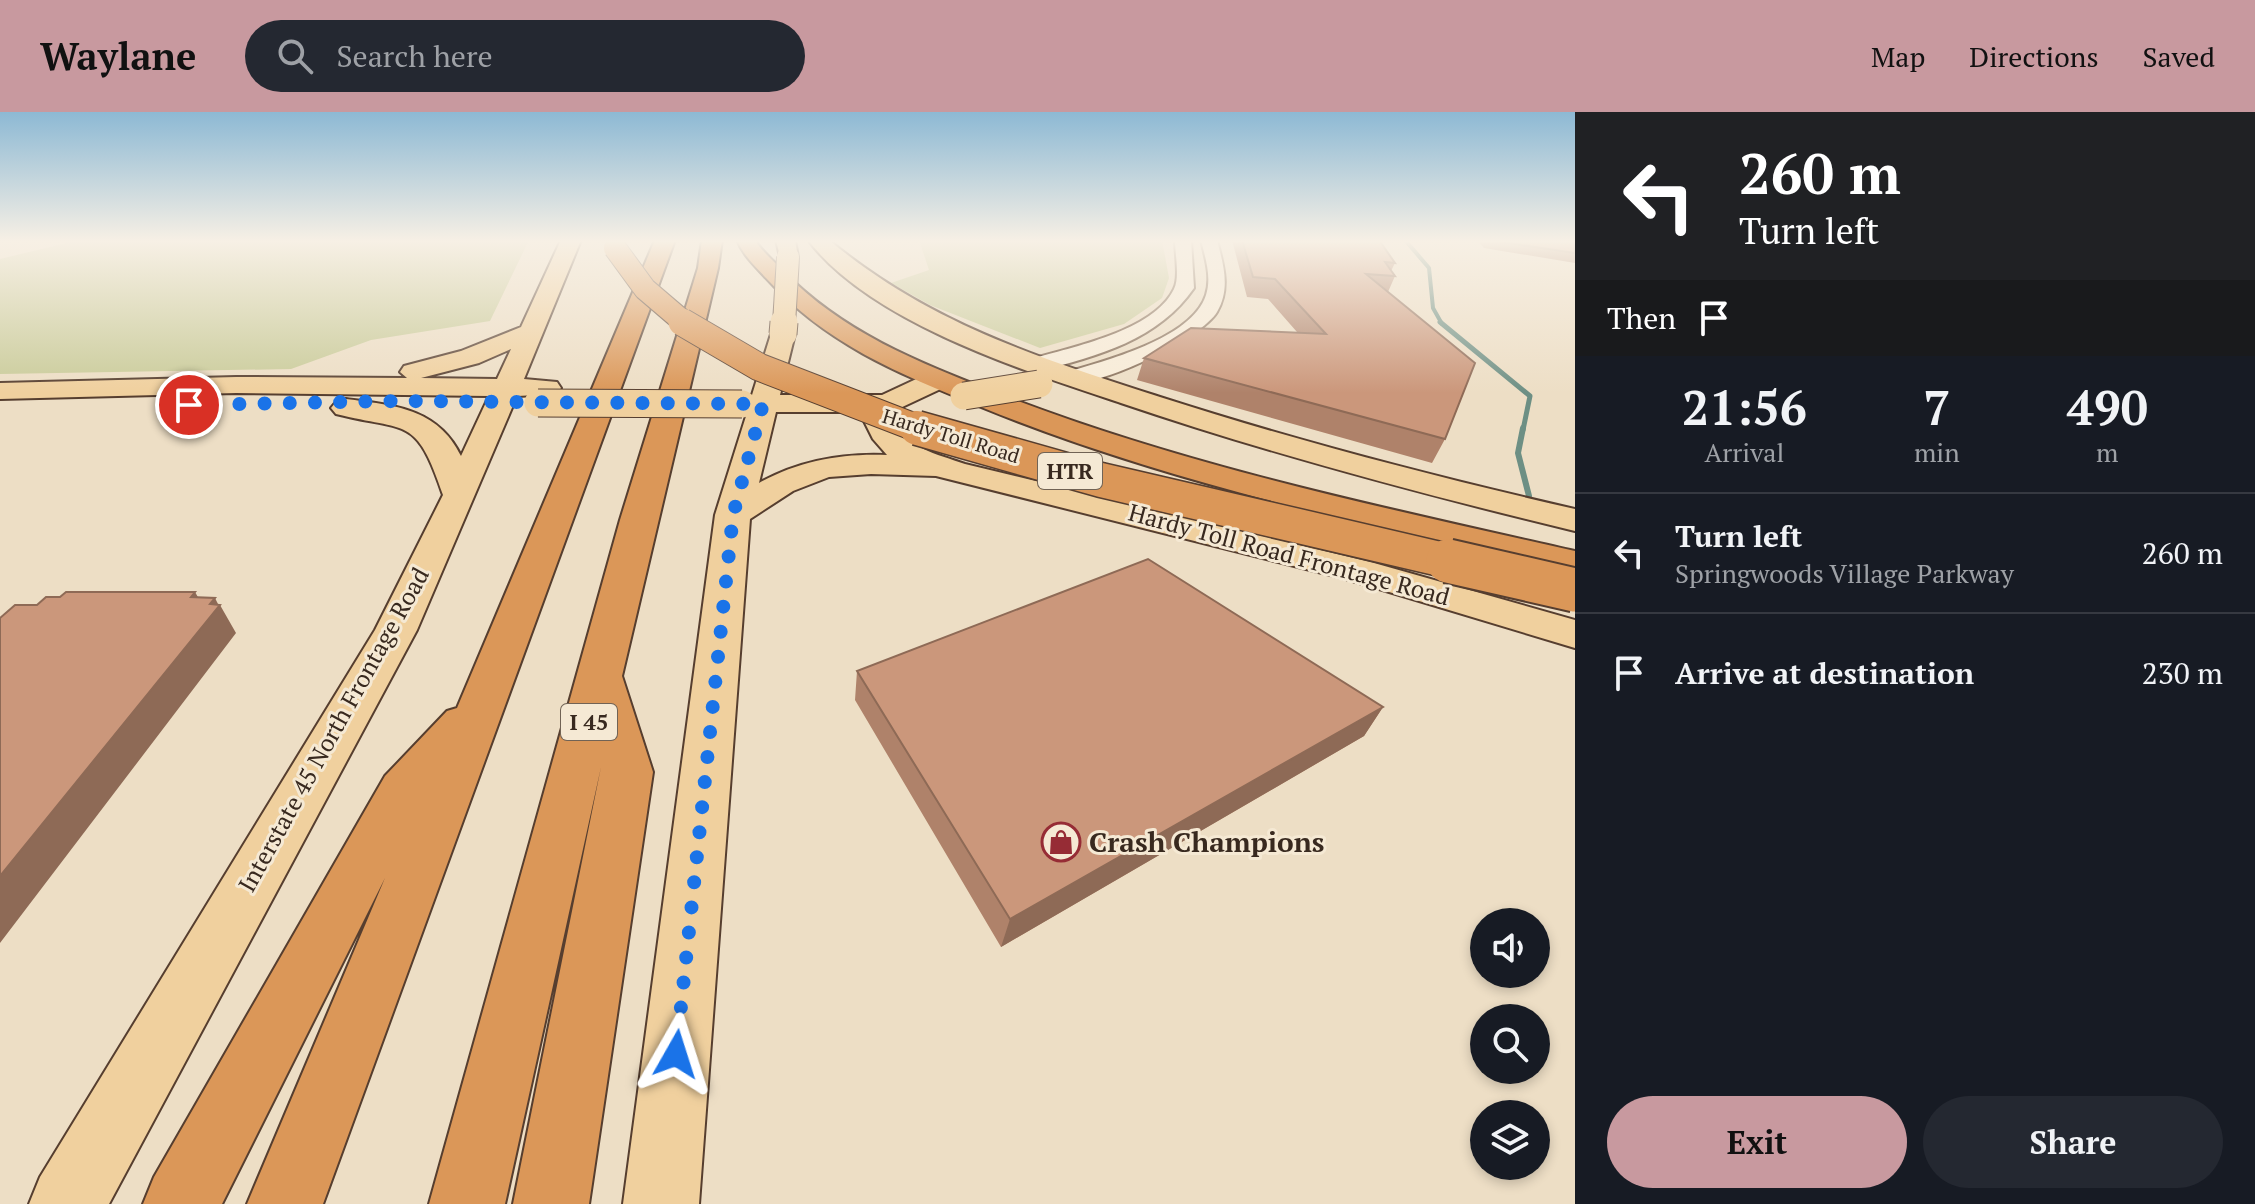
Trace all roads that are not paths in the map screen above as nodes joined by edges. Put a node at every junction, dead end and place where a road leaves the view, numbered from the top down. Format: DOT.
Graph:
graph roads {
  1 [pos="549,291"];
  2 [pos="645,291"];
  3 [pos="647,291"];
  4 [pos="702,291"];
  5 [pos="785,291"];
  6 [pos="792,291"];
  7 [pos="881,291"];
  8 [pos="1183,291"];
  9 [pos="1216,291"];
  10 [pos="1179,299"];
  11 [pos="1212,305"];
  12 [pos="532,331"];
  13 [pos="1039,374"];
  14 [pos="1072,378"];
  15 [pos="236,385"];
  16 [pos="0,391"];
  17 [pos="502,395"];
  18 [pos="755,396"];
  19 [pos="296,402"];
  20 [pos="891,402"];
  21 [pos="0,414"];
  22 [pos="954,471"];
  23 [pos="460,495"];
  24 [pos="733,515"];
  25 [pos="1575,520"];
  26 [pos="1575,562"];
  27 [pos="1575,590"];
  28 [pos="1575,634"];
  29 [pos="600,677"];
  30 [pos="482,704"];
  31 [pos="67,1204"];
  32 [pos="181,1204"];
  33 [pos="285,1204"];
  34 [pos="467,1204"];
  35 [pos="551,1204"];
  36 [pos="661,1204"];
  1 -- 12 [label="main road, Interstate 45 North Frontage Road"];
  2 -- 30 [label="highway"];
  3 -- 27 [label="highway, Hardy Toll Road / HTR, bridge"];
  4 -- 29 [label="highway, I 45"];
  5 -- 18 [label="main road, bridge"];
  6 -- 26 [label="highway, Hardy Toll Road / HTR"];
  7 -- 13 [label="main road"];
  8 -- 10 [label="street"];
  9 -- 11 [label="street"];
  10 -- 11 [label="street"];
  10 -- 13 [label="street"];
  11 -- 14 [label="street"];
  12 -- 15 [label="main road"];
  12 -- 17 [label="main road, Interstate 45 North Frontage Road"];
  13 -- 14 [label="main road"];
  13 -- 20 [label="main road, bridge"];
  13 -- 20 [label="main road"];
  14 -- 25 [label="main road"];
  15 -- 16 [label="main road"];
  15 -- 17 [label="main road"];
  17 -- 18 [label="main road, bridge"];
  17 -- 19 [label="main road"];
  17 -- 23 [label="main road, Interstate 45 North Frontage Road"];
  18 -- 20 [label="main road"];
  18 -- 20 [label="main road"];
  18 -- 24 [label="main road"];
  19 -- 21 [label="main road"];
  19 -- 23 [label="main road"];
  20 -- 22 [label="main road"];
  22 -- 24 [label="main road"];
  22 -- 28 [label="main road, Hardy Toll Road Frontage Road"];
  23 -- 31 [label="main road, Interstate 45 North Frontage Road"];
  24 -- 36 [label="main road"];
  29 -- 34 [label="highway, I 45"];
  29 -- 35 [label="highway"];
  30 -- 32 [label="highway"];
  30 -- 33 [label="highway"];
}
